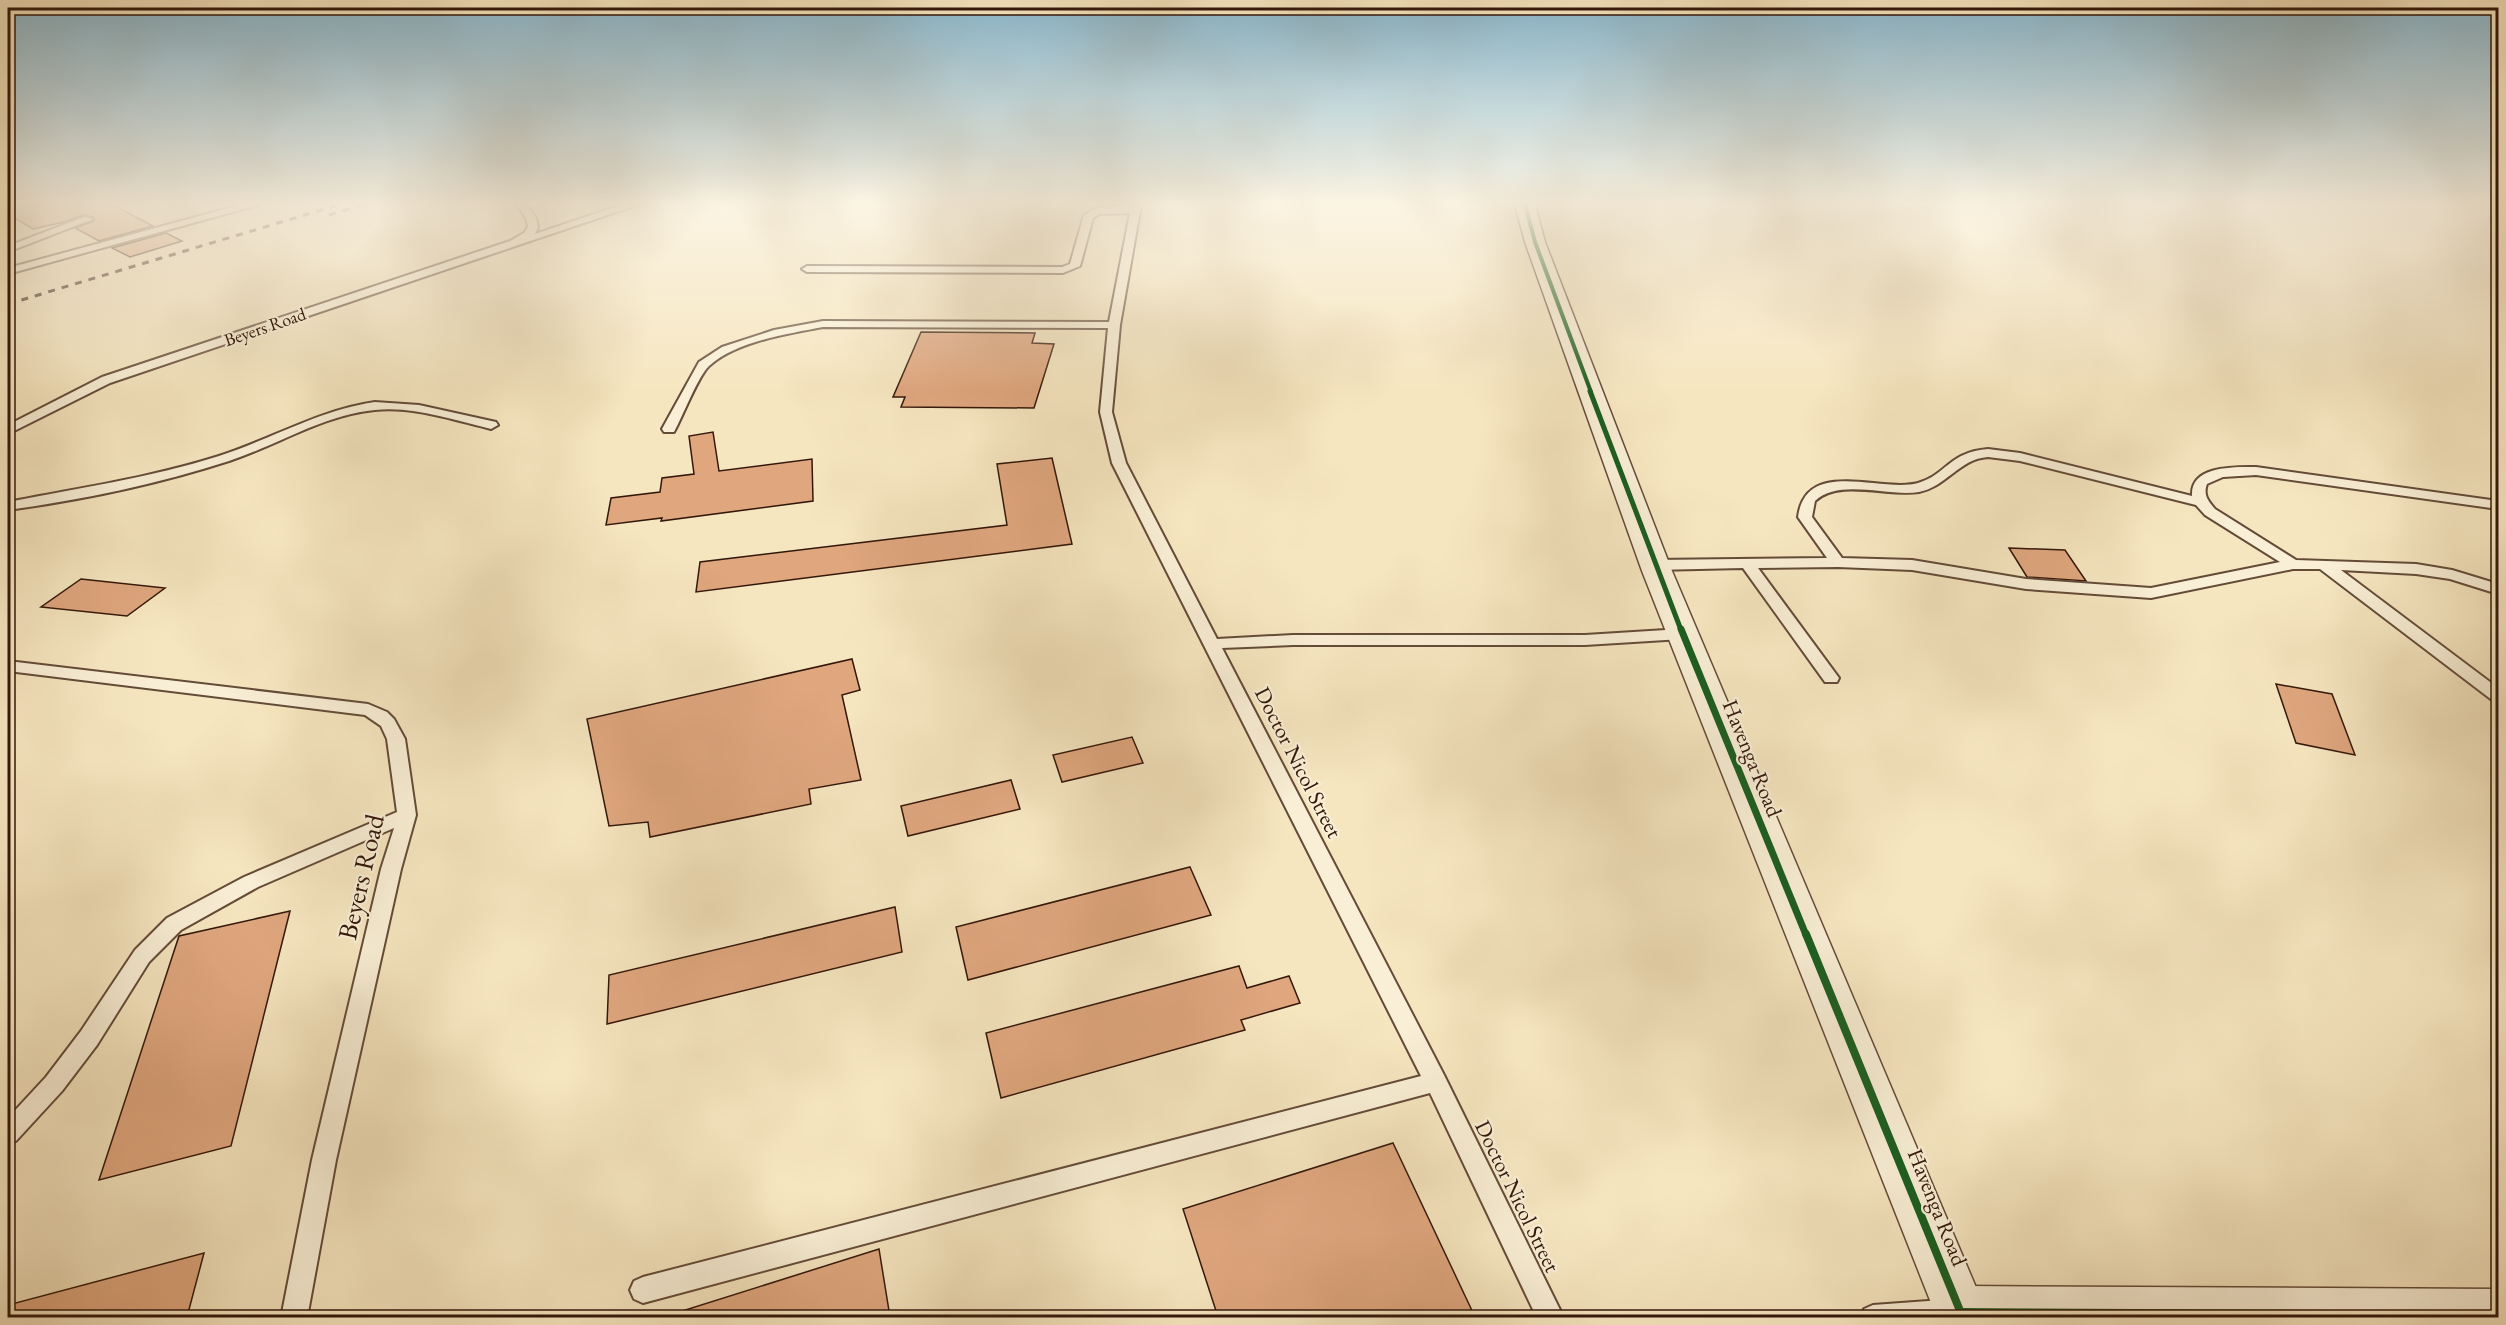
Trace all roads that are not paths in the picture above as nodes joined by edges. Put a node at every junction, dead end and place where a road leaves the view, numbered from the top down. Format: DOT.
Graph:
graph roads {
  1 [pos="23,267"];
  2 [pos="31,267"];
  3 [pos="441,267"];
  4 [pos="1073,267"];
  5 [pos="1125,267"];
  6 [pos="1544,267"];
  7 [pos="807,269"];
  8 [pos="8,271"];
  9 [pos="8,277"];
  10 [pos="1114,325"];
  11 [pos="491,425"];
  12 [pos="669,429"];
  13 [pos="8,430"];
  14 [pos="2201,502"];
  15 [pos="2499,505"];
  16 [pos="8,506"];
  17 [pos="1838,562"];
  18 [pos="1748,564"];
  19 [pos="2293,564"];
  20 [pos="1654,565"];
  21 [pos="2324,565"];
  22 [pos="2499,589"];
  23 [pos="1682,634"];
  24 [pos="1211,644"];
  25 [pos="8,666"];
  26 [pos="1831,678"];
  27 [pos="2499,696"];
  28 [pos="407,815"];
  29 [pos="1436,1082"];
  30 [pos="8,1134"];
  31 [pos="643,1290"];
  32 [pos="1962,1315"];
  33 [pos="2499,1315"];
  34 [pos="294,1317"];
  35 [pos="1551,1317"];
  36 [pos="1873,1317"];
  1 -- 8 [label="lane"];
  2 -- 9 [label="lane"];
  3 -- 13 [label="lane, Beyers Road"];
  4 -- 7 [label="lane"];
  5 -- 10 [label="lane, Doctor Nicol Street"];
  6 -- 20 [label="street, Havenga Road"];
  10 -- 12 [label="lane"];
  10 -- 24 [label="lane, Doctor Nicol Street"];
  11 -- 16 [label="lane"];
  14 -- 15 [label="lane"];
  14 -- 17 [label="lane"];
  14 -- 19 [label="lane"];
  17 -- 18 [label="lane"];
  17 -- 19 [label="lane"];
  18 -- 20 [label="lane"];
  18 -- 26 [label="lane"];
  19 -- 21 [label="lane"];
  20 -- 23 [label="street, Havenga Road"];
  21 -- 22 [label="lane"];
  21 -- 27 [label="lane"];
  23 -- 24 [label="lane"];
  23 -- 32 [label="street, Havenga Road"];
  24 -- 29 [label="lane, Doctor Nicol Street"];
  25 -- 28 [label="lane, Beyers Road"];
  28 -- 30 [label="lane"];
  28 -- 34 [label="lane, Beyers Road"];
  29 -- 31 [label="lane"];
  29 -- 35 [label="lane, Doctor Nicol Street"];
  32 -- 33 [label="street"];
  32 -- 36 [label="lane"];
}
